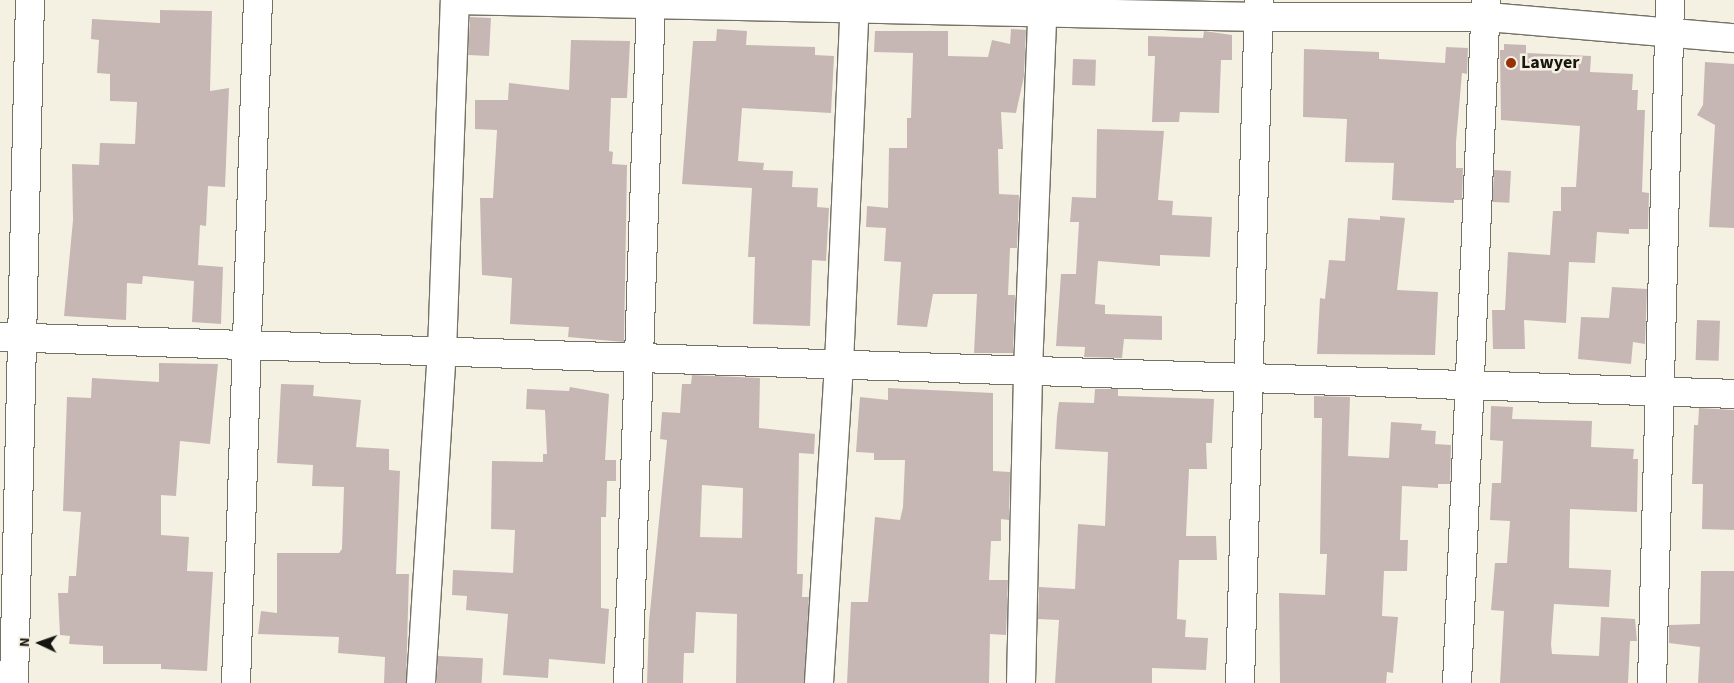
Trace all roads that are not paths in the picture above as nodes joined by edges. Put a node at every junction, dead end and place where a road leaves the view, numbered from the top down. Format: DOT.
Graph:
graph roads {
  1 [pos="30,0"];
  2 [pos="258,0"];
  3 [pos="455,0"];
  4 [pos="1670,0"];
  5 [pos="651,2"];
  6 [pos="855,4"];
  7 [pos="1043,6"];
  8 [pos="1259,8"];
  9 [pos="1487,9"];
  10 [pos="1669,32"];
  11 [pos="1734,38"];
  12 [pos="10,337"];
  13 [pos="248,348"];
  14 [pos="442,352"];
  15 [pos="638,358"];
  16 [pos="839,364"];
  17 [pos="1028,370"];
  18 [pos="1247,378"];
  19 [pos="1471,385"];
  20 [pos="1660,391"];
  21 [pos="1734,394"];
  22 [pos="14,683"];
  23 [pos="236,683"];
  24 [pos="421,683"];
  25 [pos="628,683"];
  26 [pos="819,683"];
  27 [pos="1021,683"];
  28 [pos="1240,683"];
  29 [pos="1457,683"];
  30 [pos="1652,683"];
  1 -- 12 [label="street"];
  2 -- 13 [label="street"];
  3 -- 5 [label="street"];
  3 -- 14 [label="street"];
  4 -- 10 [label="street"];
  5 -- 6 [label="street"];
  5 -- 15 [label="street"];
  6 -- 7 [label="street"];
  6 -- 16 [label="street"];
  7 -- 8 [label="street"];
  7 -- 17 [label="street"];
  8 -- 9 [label="street"];
  8 -- 18 [label="street"];
  9 -- 10 [label="street"];
  9 -- 19 [label="street"];
  10 -- 11 [label="street"];
  10 -- 20 [label="street"];
  12 -- 13 [label="street"];
  12 -- 22 [label="street"];
  13 -- 14 [label="street"];
  13 -- 23 [label="street"];
  14 -- 15 [label="street"];
  14 -- 24 [label="street"];
  15 -- 16 [label="street"];
  15 -- 25 [label="street"];
  16 -- 17 [label="street"];
  16 -- 26 [label="street"];
  17 -- 18 [label="street"];
  17 -- 27 [label="street"];
  18 -- 19 [label="street"];
  18 -- 28 [label="street"];
  19 -- 20 [label="street"];
  19 -- 29 [label="street"];
  20 -- 21 [label="street"];
  20 -- 30 [label="street"];
}
